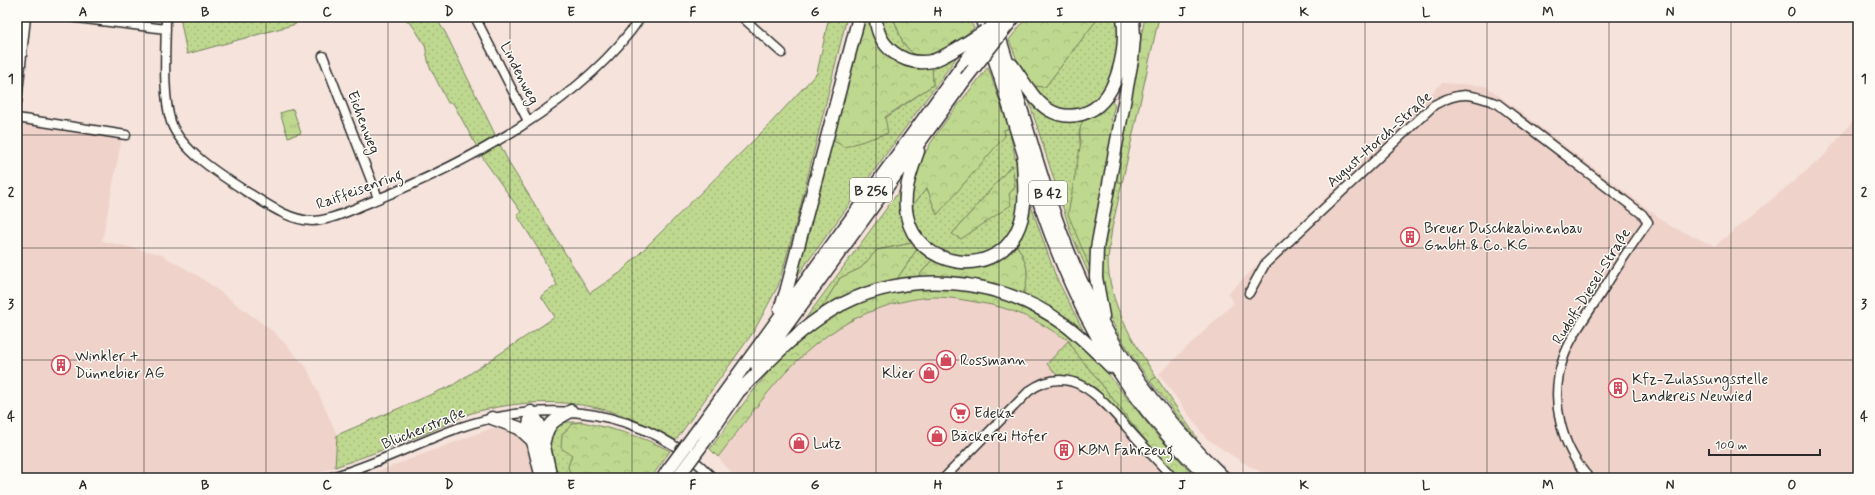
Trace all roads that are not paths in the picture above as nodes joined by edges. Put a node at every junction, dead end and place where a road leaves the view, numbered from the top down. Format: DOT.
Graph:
graph roads {
  1 [pos="26,17"];
  2 [pos="69,17"];
  3 [pos="166,17"];
  4 [pos="475,17"];
  5 [pos="641,17"];
  6 [pos="742,17"];
  7 [pos="859,17"];
  8 [pos="876,17"];
  9 [pos="1014,17"];
  10 [pos="1123,17"];
  11 [pos="1133,17"];
  12 [pos="988,20"];
  13 [pos="166,29"];
  14 [pos="782,53"];
  15 [pos="1005,54"];
  16 [pos="323,56"];
  17 [pos="17,102"];
  18 [pos="17,118"];
  19 [pos="528,121"];
  20 [pos="126,135"];
  21 [pos="922,140"];
  22 [pos="1022,146"];
  23 [pos="378,198"];
  24 [pos="1648,222"];
  25 [pos="1249,293"];
  26 [pos="776,322"];
  27 [pos="1105,327"];
  28 [pos="1125,380"];
  29 [pos="739,391"];
  30 [pos="571,411"];
  31 [pos="530,412"];
  32 [pos="492,418"];
  33 [pos="699,438"];
  34 [pos="538,442"];
  35 [pos="672,476"];
  36 [pos="328,478"];
  37 [pos="542,478"];
  38 [pos="551,478"];
  39 [pos="713,478"];
  40 [pos="944,478"];
  41 [pos="1173,478"];
  42 [pos="1209,478"];
  43 [pos="1224,478"];
  44 [pos="1589,478"];
  1 -- 17 [label="street"];
  2 -- 13 [label="street"];
  3 -- 13 [label="street, Raiffeisenring"];
  4 -- 19 [label="street, Lindenweg"];
  5 -- 19 [label="street, Raiffeisenring"];
  6 -- 14 [label="street"];
  7 -- 26 [label="highway"];
  8 -- 12 [label="highway, bridge"];
  9 -- 21 [label="highway, B 256, bridge"];
  10 -- 15 [label="highway"];
  11 -- 27 [label="highway"];
  12 -- 15 [label="highway, B 42"];
  12 -- 22 [label="highway, B 42"];
  12 -- 26 [label="highway, B 256, bridge"];
  13 -- 23 [label="street, Raiffeisenring"];
  15 -- 27 [label="highway, B 42"];
  16 -- 23 [label="street, Eichenweg"];
  18 -- 20 [label="street"];
  19 -- 23 [label="street, Raiffeisenring"];
  21 -- 22 [label="highway"];
  21 -- 29 [label="highway, B 256"];
  22 -- 28 [label="highway, B 42"];
  24 -- 25 [label="street, August-Horch-Straße"];
  24 -- 44 [label="street, Rudolf-Diesel-Straße"];
  26 -- 33 [label="highway, B 256"];
  27 -- 43 [label="highway, B 42"];
  28 -- 29 [label="highway"];
  28 -- 42 [label="highway, B 42"];
  29 -- 33 [label="highway, B 256"];
  30 -- 31 [label="street, Blücherstraße"];
  30 -- 34 [label="highway"];
  30 -- 39 [label="street, Blücherstraße"];
  31 -- 32 [label="street, Blücherstraße"];
  31 -- 34 [label="highway"];
  32 -- 34 [label="highway"];
  32 -- 36 [label="street, Blücherstraße"];
  33 -- 35 [label="highway, B 256, bridge"];
  34 -- 37 [label="highway"];
  34 -- 38 [label="highway"];
  40 -- 41 [label="street"];
}
